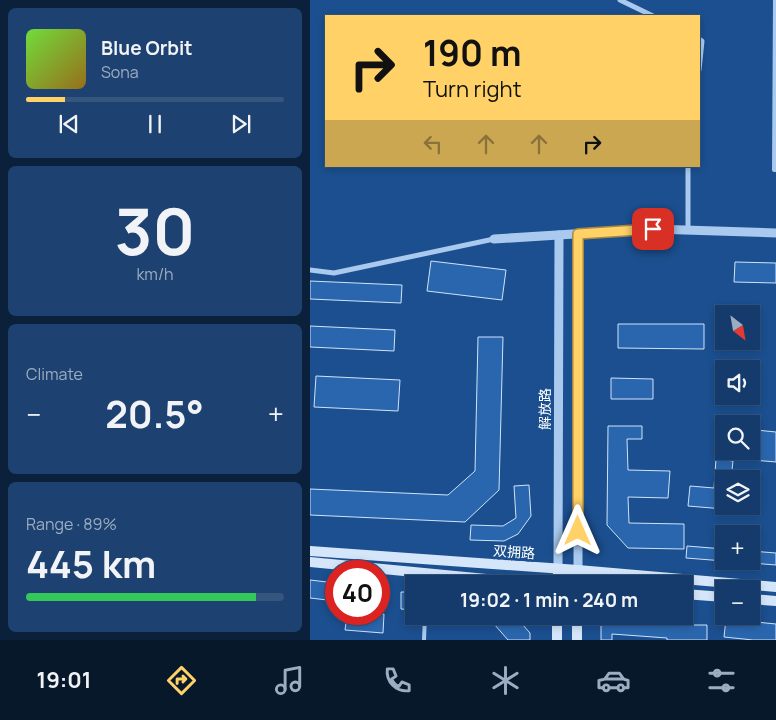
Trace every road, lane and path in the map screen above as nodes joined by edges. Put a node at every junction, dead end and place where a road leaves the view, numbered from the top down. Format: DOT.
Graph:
graph roads {
  1 [pos="620,0"];
  2 [pos="775,0"];
  3 [pos="651,15"];
  4 [pos="700,40"];
  5 [pos="700,60"];
  6 [pos="688,167"];
  7 [pos="776,170"];
  8 [pos="688,230"];
  9 [pos="776,233"];
  10 [pos="578,234"];
  11 [pos="559,235"];
  12 [pos="494,239"];
  13 [pos="310,270"];
  14 [pos="310,551"];
  15 [pos="310,562"];
  16 [pos="558,569"];
  17 [pos="578,570"];
  18 [pos="406,575"];
  19 [pos="558,575"];
  20 [pos="578,575"];
  21 [pos="776,587"];
  22 [pos="693,595"];
  23 [pos="715,596"];
  24 [pos="760,600"];
  25 [pos="776,601"];
  26 [pos="425,625"];
  27 [pos="557,625"];
  28 [pos="577,625"];
  29 [pos="424,640"];
  30 [pos="557,640"];
  31 [pos="576,640"];
  1 -- 3 [label="street"];
  2 -- 7 [label="lane"];
  4 -- 5 [label="street"];
  6 -- 8 [label="street"];
  8 -- 9 [label="street"];
  8 -- 10 [label="street"];
  10 -- 11 [label="street"];
  10 -- 17 [label="street"];
  11 -- 12 [label="street"];
  11 -- 16 [label="street, 解放路"];
  12 -- 13 [label="street"];
  14 -- 16 [label="main road, 双拥路"];
  15 -- 18 [label="main road, 双拥路"];
  16 -- 17 [label="main road, 双拥路"];
  16 -- 19 [label="main road, 解放路"];
  17 -- 20 [label="main road"];
  17 -- 21 [label="main road, 双拥路"];
  22 -- 23 [label="main road"];
  24 -- 25 [label="main road"];
  26 -- 29 [label="lane"];
  27 -- 30 [label="main road"];
  28 -- 31 [label="main road"];
}
